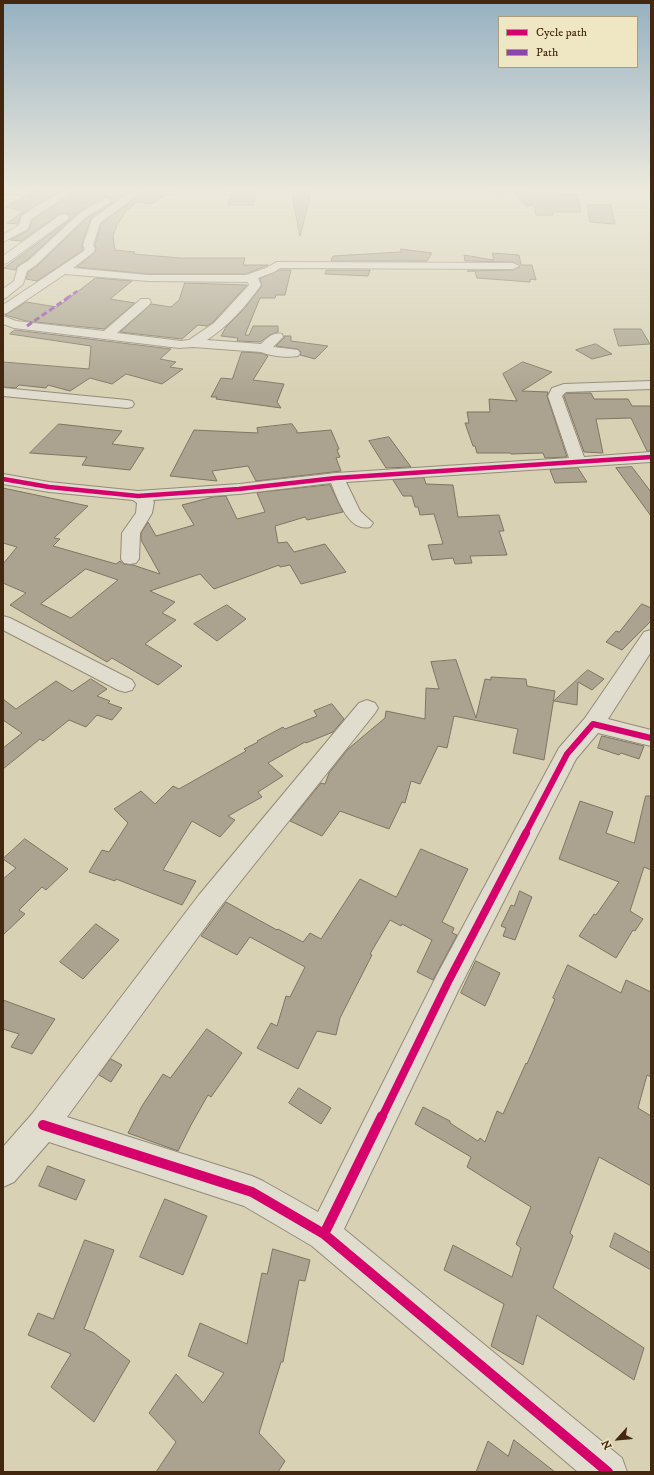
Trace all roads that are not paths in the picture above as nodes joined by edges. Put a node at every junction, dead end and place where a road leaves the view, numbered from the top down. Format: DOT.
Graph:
graph roads {
  1 [pos="38,258"];
  2 [pos="81,258"];
  3 [pos="512,266"];
  4 [pos="63,270"];
  5 [pos="247,278"];
  6 [pos="3,295"];
  7 [pos="145,302"];
  8 [pos="3,310"];
  9 [pos="8,322"];
  10 [pos="3,332"];
  11 [pos="106,336"];
  12 [pos="277,337"];
  13 [pos="192,343"];
  14 [pos="264,348"];
  15 [pos="293,353"];
  16 [pos="651,385"];
  17 [pos="3,392"];
  18 [pos="127,404"];
  19 [pos="651,457"];
  20 [pos="578,462"];
  21 [pos="3,478"];
  22 [pos="336,478"];
  23 [pos="138,496"];
  24 [pos="364,523"];
  25 [pos="130,559"];
  26 [pos="3,622"];
  27 [pos="651,637"];
  28 [pos="125,685"];
  29 [pos="367,708"];
  30 [pos="593,724"];
  31 [pos="651,738"];
  32 [pos="43,1125"];
  33 [pos="3,1171"];
  34 [pos="324,1234"];
  35 [pos="608,1472"];
  1 -- 6 [label="street"];
  2 -- 4 [label="street"];
  3 -- 5 [label="street"];
  4 -- 5 [label="street"];
  4 -- 8 [label="street"];
  5 -- 13 [label="street"];
  7 -- 11 [label="street"];
  9 -- 10 [label="street"];
  9 -- 11 [label="street"];
  11 -- 13 [label="street"];
  12 -- 14 [label="street"];
  13 -- 14 [label="street"];
  14 -- 15 [label="street"];
  16 -- 20 [label="street"];
  17 -- 18 [label="street"];
  19 -- 20 [label="street"];
  20 -- 22 [label="street"];
  21 -- 23 [label="street"];
  22 -- 23 [label="street"];
  22 -- 24 [label="street"];
  23 -- 25 [label="street"];
  26 -- 28 [label="street"];
  27 -- 30 [label="street"];
  29 -- 32 [label="street"];
  30 -- 31 [label="street"];
  30 -- 34 [label="street"];
  32 -- 33 [label="street"];
  32 -- 34 [label="street"];
  34 -- 35 [label="street"];
}
